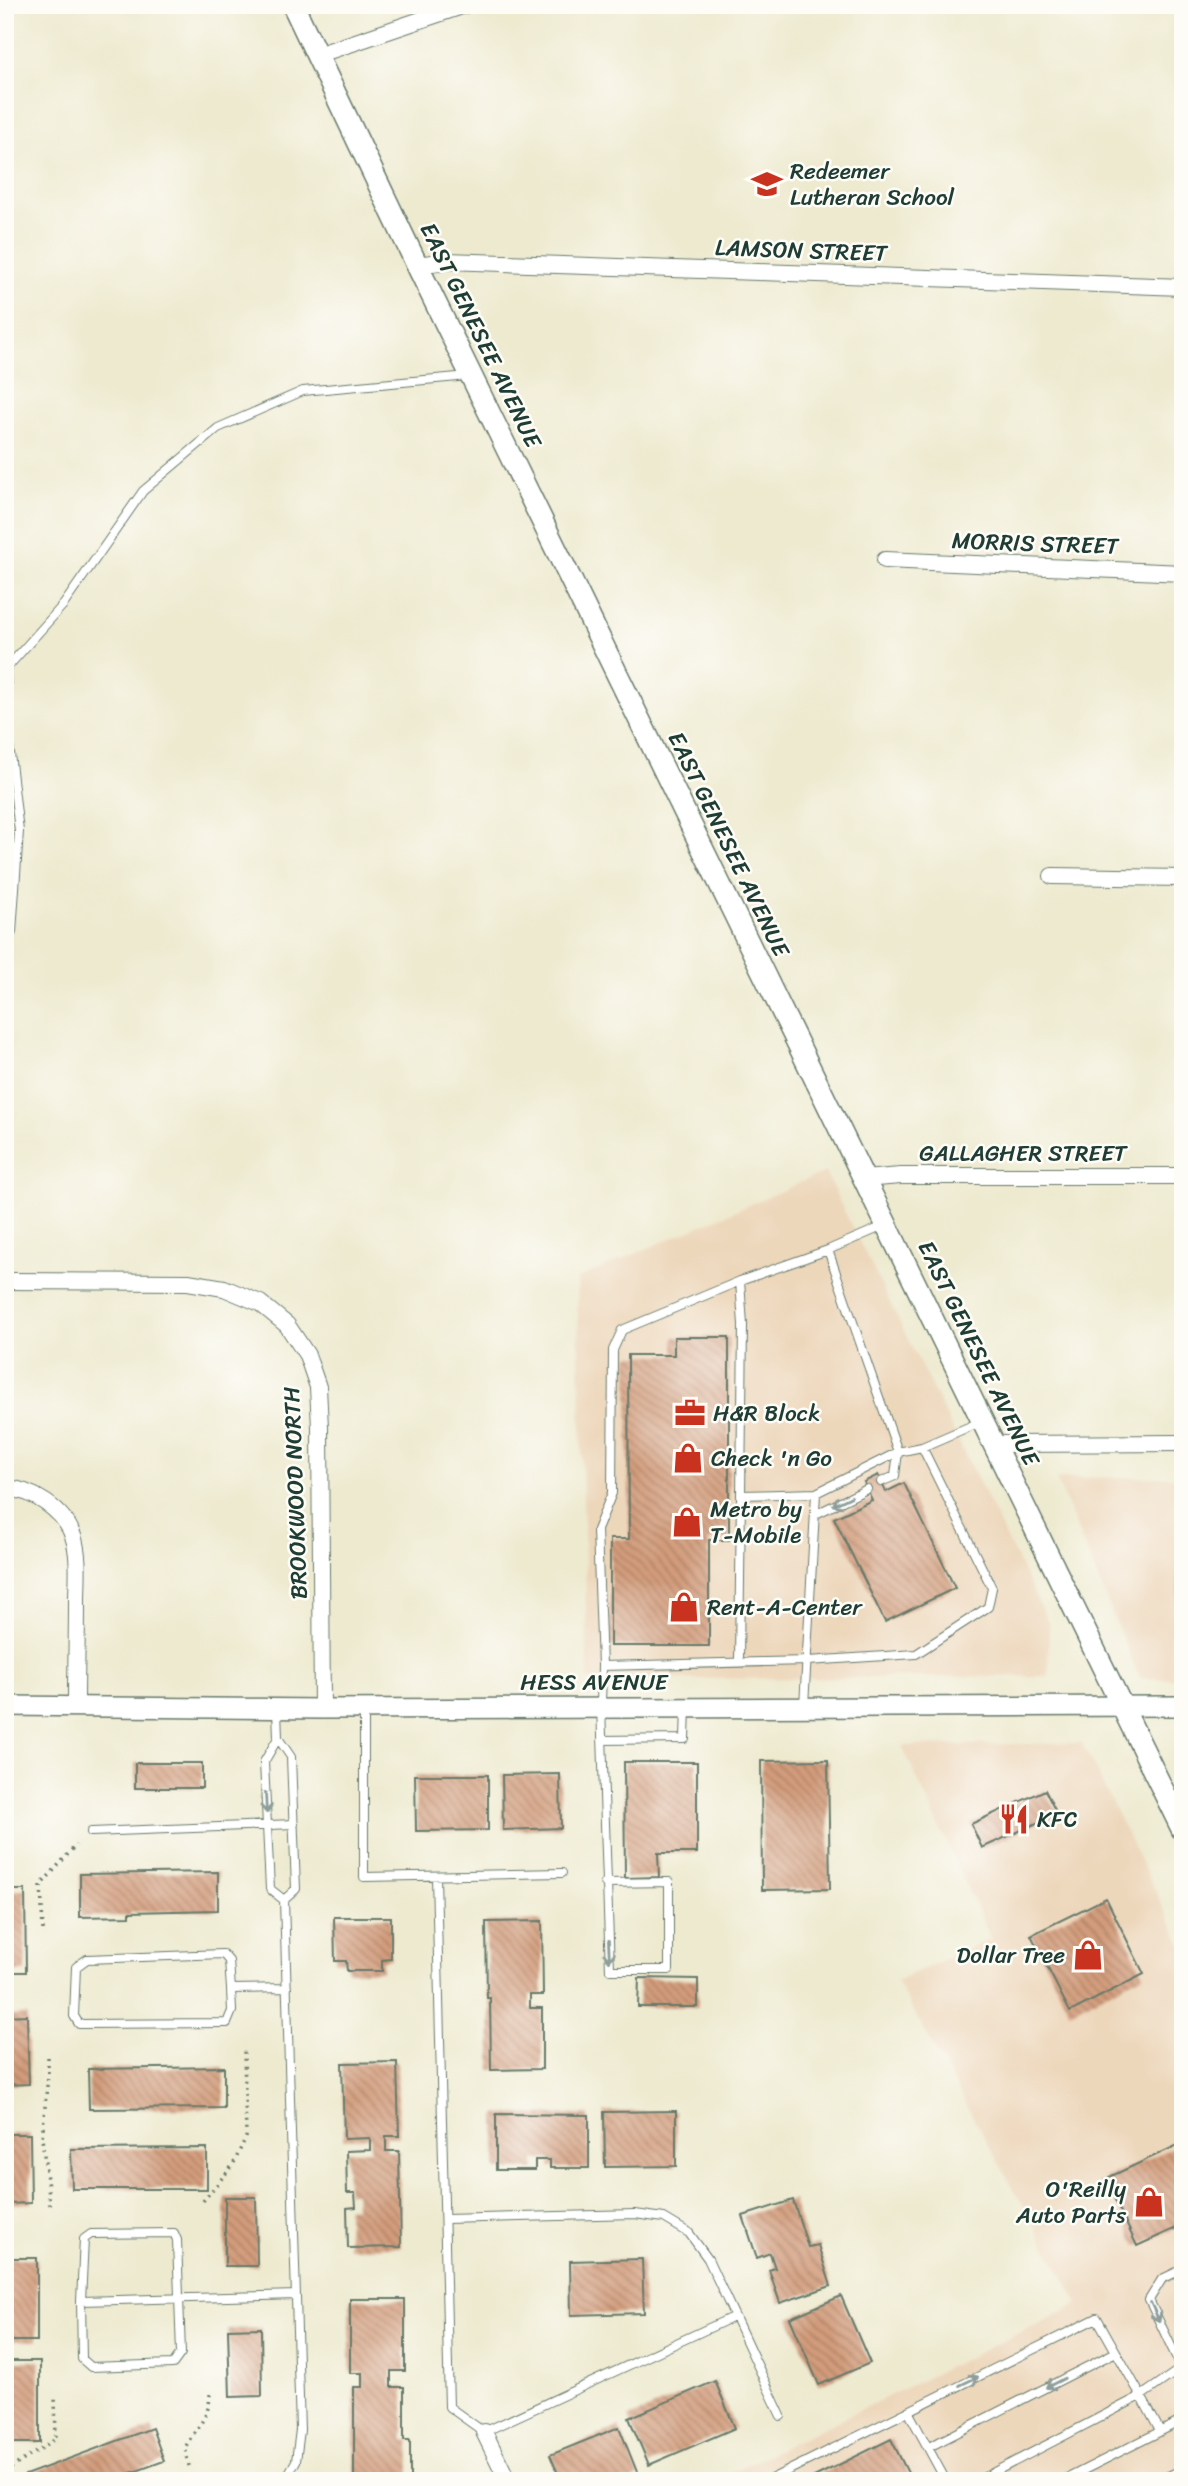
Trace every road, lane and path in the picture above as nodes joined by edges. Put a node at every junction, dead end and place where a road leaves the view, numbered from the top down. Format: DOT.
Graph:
graph roads {
  1 [pos="293,5"];
  2 [pos="465,5"];
  3 [pos="317,55"];
  4 [pos="417,265"];
  5 [pos="1183,287"];
  6 [pos="472,376"];
  7 [pos="885,560"];
  8 [pos="1183,573"];
  9 [pos="6,670"];
  10 [pos="1052,876"];
  11 [pos="1183,878"];
  12 [pos="5,948"];
  13 [pos="1183,1176"];
  14 [pos="863,1179"];
  15 [pos="886,1225"];
  16 [pos="828,1250"];
  17 [pos="5,1281"];
  18 [pos="740,1281"];
  19 [pos="982,1421"];
  20 [pos="1183,1443"];
  21 [pos="995,1444"];
  22 [pos="922,1447"];
  23 [pos="898,1452"];
  24 [pos="881,1482"];
  25 [pos="5,1488"];
  26 [pos="867,1489"];
  27 [pos="816,1493"];
  28 [pos="741,1495"];
  29 [pos="816,1514"];
  30 [pos="739,1661"];
  31 [pos="808,1661"];
  32 [pos="602,1666"];
  33 [pos="1122,1704"];
  34 [pos="76,1705"];
  35 [pos="5,1706"];
  36 [pos="601,1706"];
  37 [pos="686,1706"];
  38 [pos="804,1706"];
  39 [pos="1183,1706"];
  40 [pos="277,1708"];
  41 [pos="364,1708"];
  42 [pos="321,1709"];
  43 [pos="278,1738"];
  44 [pos="602,1740"];
  45 [pos="294,1824"];
  46 [pos="267,1826"];
  47 [pos="1183,1831"];
  48 [pos="91,1832"];
  49 [pos="76,1844"];
  50 [pos="562,1873"];
  51 [pos="436,1876"];
  52 [pos="605,1883"];
  53 [pos="284,1900"];
  54 [pos="43,1930"];
  55 [pos="287,1987"];
  56 [pos="231,1989"];
  57 [pos="244,2051"];
  58 [pos="48,2057"];
  59 [pos="203,2201"];
  60 [pos="50,2205"];
  61 [pos="446,2219"];
  62 [pos="1183,2269"];
  63 [pos="296,2295"];
  64 [pos="180,2298"];
  65 [pos="80,2301"];
  66 [pos="733,2317"];
  67 [pos="1116,2351"];
  68 [pos="1182,2367"];
  69 [pos="210,2390"];
  70 [pos="55,2396"];
  71 [pos="1141,2396"];
  72 [pos="908,2412"];
  73 [pos="781,2416"];
  74 [pos="1183,2420"];
  75 [pos="1160,2431"];
  76 [pos="484,2432"];
  77 [pos="929,2447"];
  78 [pos="189,2466"];
  79 [pos="1183,2469"];
  80 [pos="5,2472"];
  81 [pos="284,2481"];
  82 [pos="508,2481"];
  83 [pos="767,2481"];
  84 [pos="946,2481"];
  85 [pos="977,2481"];
  86 [pos="1062,2481"];
  87 [pos="1158,2481"];
  1 -- 3 [label="main road, EAST GENESEE AVENUE"];
  2 -- 3 [label="street"];
  3 -- 4 [label="main road, EAST GENESEE AVENUE"];
  4 -- 5 [label="street, LAMSON STREET"];
  4 -- 6 [label="main road, EAST GENESEE AVENUE"];
  6 -- 9 [label="lane"];
  6 -- 14 [label="main road, EAST GENESEE AVENUE"];
  7 -- 8 [label="street, MORRIS STREET"];
  9 -- 12 [label="lane"];
  10 -- 11 [label="street"];
  13 -- 14 [label="street, GALLAGHER STREET"];
  14 -- 15 [label="main road, EAST GENESEE AVENUE"];
  15 -- 16 [label="lane"];
  15 -- 19 [label="main road, EAST GENESEE AVENUE"];
  16 -- 18 [label="lane"];
  16 -- 23 [label="lane"];
  17 -- 42 [label="street, BROOKWOOD NORTH"];
  18 -- 28 [label="lane"];
  18 -- 32 [label="lane"];
  19 -- 21 [label="main road, EAST GENESEE AVENUE"];
  19 -- 22 [label="lane"];
  20 -- 21 [label="street"];
  21 -- 33 [label="main road, EAST GENESEE AVENUE"];
  22 -- 23 [label="lane"];
  22 -- 31 [label="lane"];
  23 -- 24 [label="lane"];
  23 -- 27 [label="lane"];
  25 -- 34 [label="street"];
  26 -- 29 [label="lane, one-way"];
  27 -- 28 [label="lane"];
  27 -- 29 [label="lane"];
  28 -- 30 [label="lane"];
  29 -- 31 [label="lane"];
  30 -- 31 [label="lane"];
  30 -- 32 [label="lane"];
  31 -- 38 [label="lane"];
  32 -- 36 [label="lane"];
  33 -- 38 [label="street, HESS AVENUE"];
  33 -- 39 [label="street, HESS AVENUE"];
  33 -- 47 [label="main road, EAST GENESEE AVENUE"];
  34 -- 35 [label="street, HESS AVENUE"];
  34 -- 40 [label="street, HESS AVENUE"];
  36 -- 37 [label="street, HESS AVENUE"];
  36 -- 41 [label="street, HESS AVENUE"];
  36 -- 44 [label="lane"];
  37 -- 38 [label="street, HESS AVENUE"];
  37 -- 44 [label="lane"];
  40 -- 42 [label="street, HESS AVENUE"];
  40 -- 43 [label="lane"];
  41 -- 42 [label="street, HESS AVENUE"];
  41 -- 51 [label="lane"];
  43 -- 45 [label="lane"];
  43 -- 46 [label="lane, one-way"];
  44 -- 52 [label="lane"];
  45 -- 46 [label="lane"];
  45 -- 53 [label="lane"];
  46 -- 48 [label="lane"];
  46 -- 53 [label="lane"];
  49 -- 54 [label="path"];
  50 -- 51 [label="lane"];
  51 -- 61 [label="lane"];
  52 -- 52 [label="lane, one-way"];
  53 -- 55 [label="lane"];
  55 -- 56 [label="lane"];
  55 -- 63 [label="lane"];
  56 -- 56 [label="lane"];
  57 -- 59 [label="path"];
  58 -- 60 [label="path"];
  61 -- 66 [label="lane"];
  61 -- 76 [label="lane"];
  62 -- 68 [label="lane, one-way"];
  63 -- 64 [label="lane"];
  63 -- 81 [label="lane"];
  64 -- 65 [label="lane"];
  64 -- 65 [label="lane"];
  64 -- 65 [label="lane"];
  66 -- 73 [label="lane"];
  66 -- 76 [label="lane"];
  67 -- 71 [label="lane"];
  72 -- 67 [label="lane, one-way"];
  67 -- 77 [label="lane, one-way"];
  68 -- 71 [label="lane"];
  69 -- 78 [label="path"];
  70 -- 80 [label="path"];
  71 -- 75 [label="lane"];
  71 -- 85 [label="lane"];
  72 -- 77 [label="lane"];
  72 -- 83 [label="lane"];
  74 -- 75 [label="lane"];
  75 -- 86 [label="lane"];
  76 -- 82 [label="street"];
  77 -- 84 [label="lane"];
  79 -- 87 [label="lane"];
}
